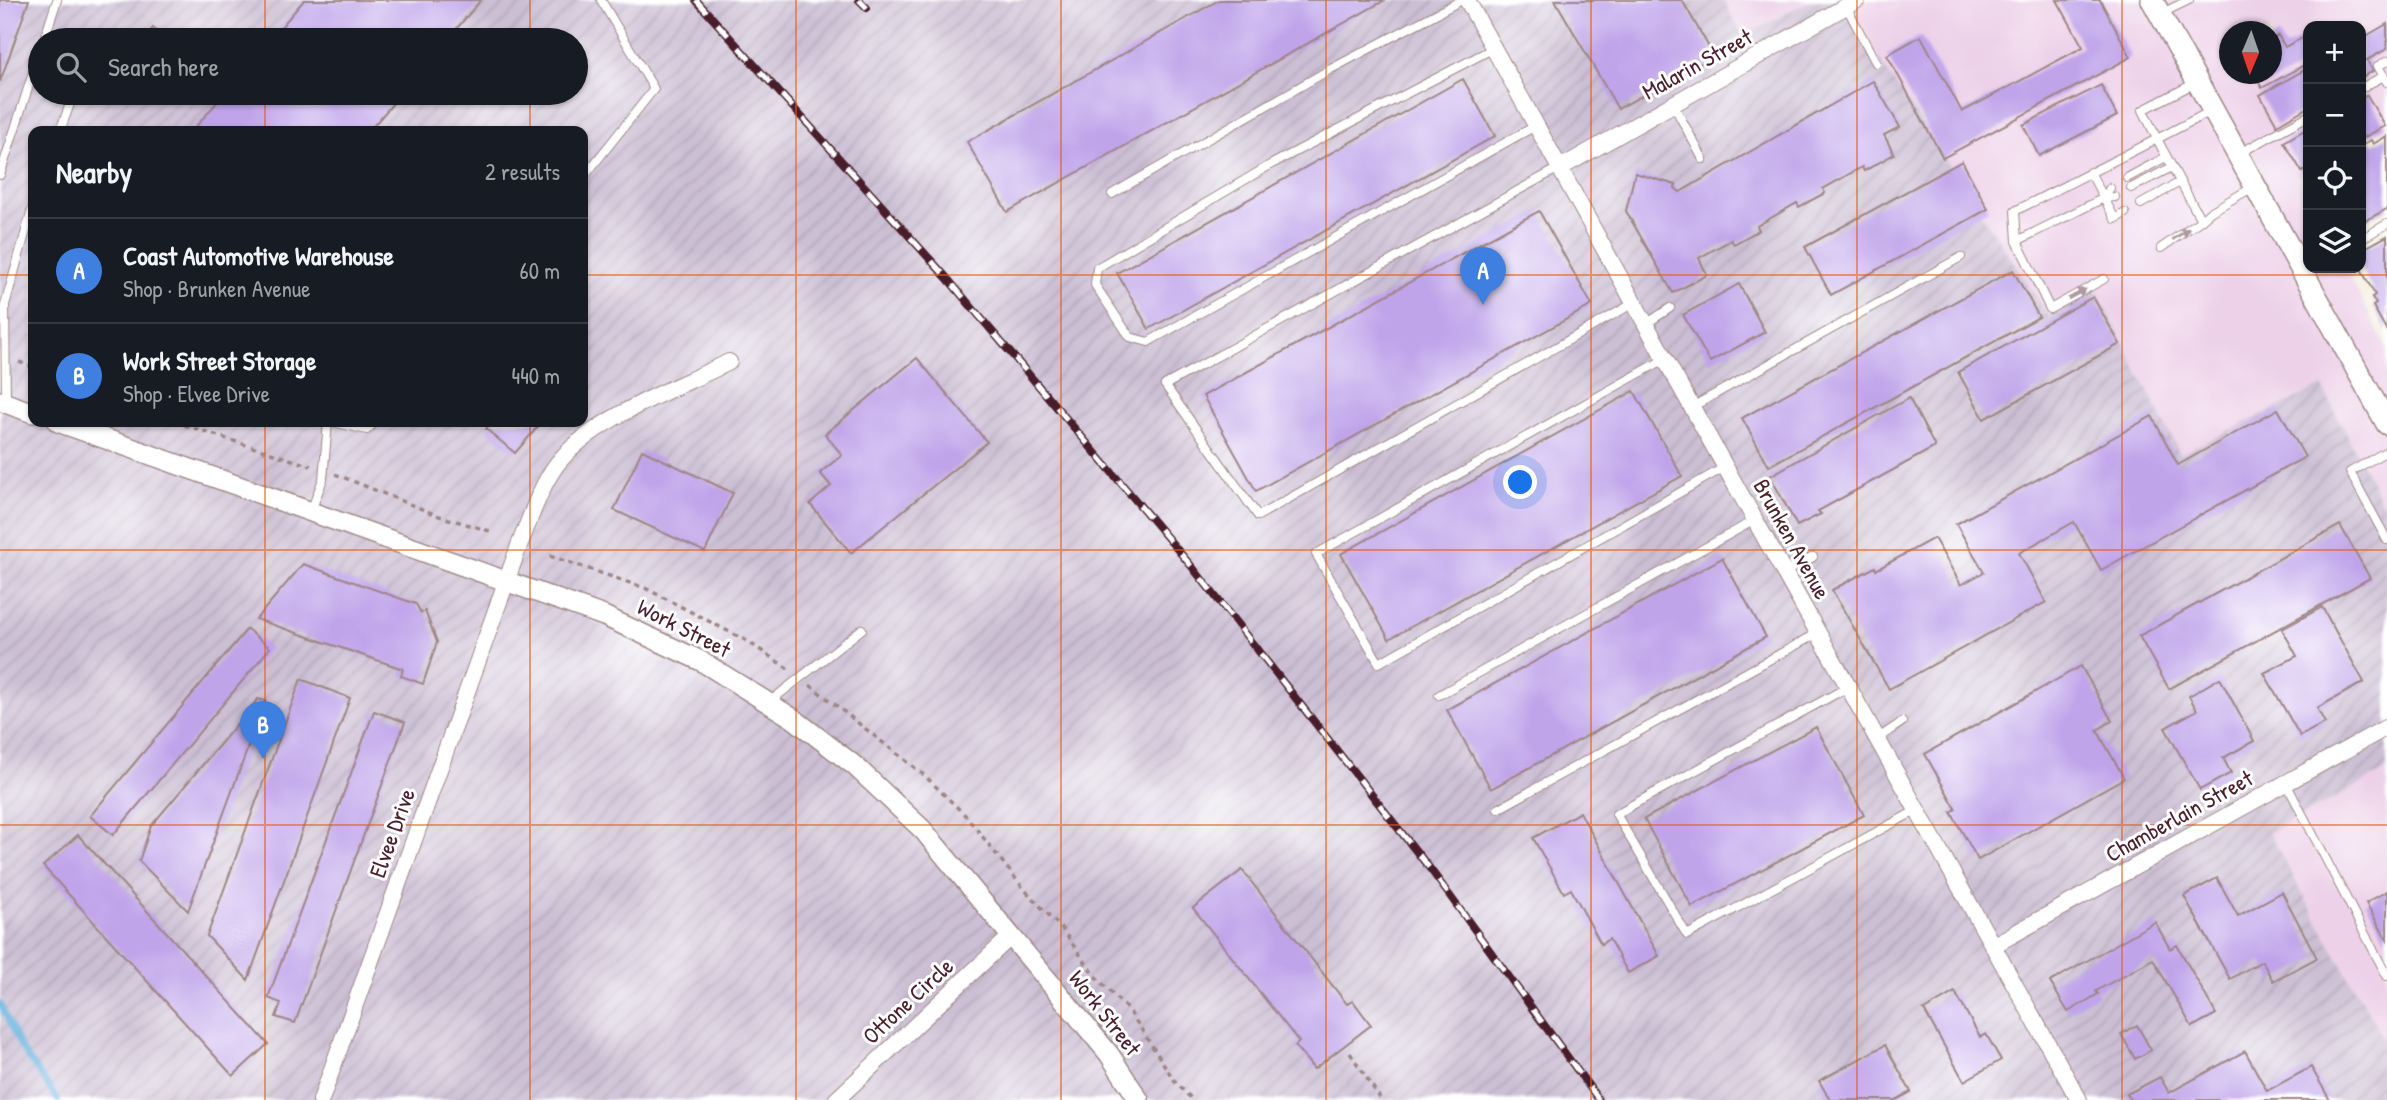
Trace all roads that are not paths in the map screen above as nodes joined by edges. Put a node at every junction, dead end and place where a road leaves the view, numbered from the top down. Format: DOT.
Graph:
graph roads {
  1 [pos="57,0"];
  2 [pos="601,0"];
  3 [pos="1464,0"];
  4 [pos="2189,0"];
  5 [pos="1851,3"];
  6 [pos="2156,7"];
  7 [pos="48,28"];
  8 [pos="1494,48"];
  9 [pos="2387,61"];
  10 [pos="1876,63"];
  11 [pos="2385,79"];
  12 [pos="2197,81"];
  13 [pos="2366,86"];
  14 [pos="28,88"];
  15 [pos="1673,104"];
  16 [pos="70,105"];
  17 [pos="2214,110"];
  18 [pos="2303,119"];
  19 [pos="1537,125"];
  20 [pos="62,126"];
  21 [pos="2157,139"];
  22 [pos="2238,154"];
  23 [pos="2166,157"];
  24 [pos="1703,159"];
  25 [pos="2172,167"];
  26 [pos="1560,168"];
  27 [pos="588,172"];
  28 [pos="2090,172"];
  29 [pos="0,175"];
  30 [pos="2127,178"];
  31 [pos="2180,182"];
  32 [pos="2256,185"];
  33 [pos="2110,188"];
  34 [pos="2131,188"];
  35 [pos="1112,194"];
  36 [pos="2115,197"];
  37 [pos="2104,198"];
  38 [pos="2141,204"];
  39 [pos="2124,213"];
  40 [pos="2201,220"];
  41 [pos="28,224"];
  42 [pos="2387,225"];
  43 [pos="2366,236"];
  44 [pos="2017,241"];
  45 [pos="2161,248"];
  46 [pos="1961,257"];
  47 [pos="2303,263"];
  48 [pos="2309,273"];
  49 [pos="2104,279"];
  50 [pos="1634,303"];
  51 [pos="1670,308"];
  52 [pos="1645,324"];
  53 [pos="1665,359"];
  54 [pos="729,362"];
  55 [pos="3,402"];
  56 [pos="1692,407"];
  57 [pos="28,411"];
  58 [pos="2387,424"];
  59 [pos="72,427"];
  60 [pos="329,427"];
  61 [pos="353,427"];
  62 [pos="370,427"];
  63 [pos="2387,451"];
  64 [pos="1725,467"];
  65 [pos="311,513"];
  66 [pos="1755,520"];
  67 [pos="2387,540"];
  68 [pos="1813,557"];
  69 [pos="1784,573"];
  70 [pos="506,582"];
  71 [pos="862,629"];
  72 [pos="1818,633"];
  73 [pos="1848,687"];
  74 [pos="1439,695"];
  75 [pos="768,703"];
  76 [pos="1902,722"];
  77 [pos="2387,727"];
  78 [pos="1877,739"];
  79 [pos="2286,783"];
  80 [pos="1498,809"];
  81 [pos="1917,810"];
  82 [pos="1011,936"];
  83 [pos="1994,945"];
  84 [pos="2387,976"];
  85 [pos="321,1100"];
  86 [pos="836,1100"];
  87 [pos="1139,1100"];
  88 [pos="2079,1100"];
  1 -- 7 [label="lane"];
  2 -- 27 [label="lane"];
  3 -- 8 [label="street, Brunken Avenue"];
  3 -- 35 [label="lane"];
  4 -- 6 [label="lane"];
  5 -- 10 [label="lane"];
  5 -- 15 [label="street, Malarin Street"];
  6 -- 12 [label="main road"];
  8 -- 19 [label="street, Brunken Avenue"];
  8 -- 19 [label="lane"];
  9 -- 11 [label="lane"];
  11 -- 13 [label="lane"];
  12 -- 17 [label="main road"];
  12 -- 21 [label="lane"];
  14 -- 29 [label="lane"];
  15 -- 24 [label="lane"];
  15 -- 26 [label="street, Malarin Street"];
  16 -- 20 [label="lane"];
  17 -- 21 [label="lane"];
  17 -- 22 [label="main road"];
  18 -- 22 [label="lane"];
  19 -- 26 [label="street, Brunken Avenue"];
  21 -- 23 [label="lane"];
  21 -- 28 [label="lane"];
  22 -- 32 [label="main road"];
  23 -- 25 [label="lane"];
  23 -- 30 [label="lane"];
  25 -- 31 [label="lane"];
  25 -- 34 [label="lane"];
  26 -- 50 [label="street, Brunken Avenue"];
  26 -- 50 [label="lane"];
  28 -- 37 [label="lane"];
  28 -- 44 [label="lane"];
  31 -- 38 [label="lane"];
  31 -- 40 [label="lane"];
  32 -- 40 [label="lane"];
  32 -- 47 [label="main road"];
  33 -- 37 [label="lane"];
  36 -- 37 [label="lane"];
  37 -- 39 [label="lane"];
  37 -- 44 [label="lane"];
  45 -- 40 [label="lane, one-way"];
  41 -- 55 [label="lane"];
  42 -- 43 [label="lane"];
  44 -- 49 [label="lane, one-way"];
  46 -- 56 [label="lane"];
  48 -- 58 [label="main road"];
  50 -- 52 [label="street, Brunken Avenue"];
  51 -- 52 [label="lane"];
  52 -- 53 [label="street, Brunken Avenue"];
  53 -- 56 [label="street, Brunken Avenue"];
  53 -- 64 [label="lane"];
  54 -- 70 [label="street, Elvee Drive"];
  55 -- 57 [label="street"];
  56 -- 64 [label="street, Brunken Avenue"];
  59 -- 65 [label="street, Work Street"];
  60 -- 65 [label="lane"];
  61 -- 62 [label="lane"];
  63 -- 67 [label="lane"];
  64 -- 66 [label="street, Brunken Avenue"];
  65 -- 70 [label="street, Work Street"];
  66 -- 69 [label="street, Brunken Avenue"];
  66 -- 74 [label="lane"];
  68 -- 69 [label="lane"];
  69 -- 72 [label="street, Brunken Avenue"];
  70 -- 75 [label="street, Work Street"];
  70 -- 85 [label="street, Elvee Drive"];
  71 -- 75 [label="lane"];
  72 -- 73 [label="street, Brunken Avenue"];
  72 -- 80 [label="lane"];
  73 -- 78 [label="street, Brunken Avenue"];
  73 -- 81 [label="lane"];
  75 -- 82 [label="street, Work Street"];
  76 -- 78 [label="lane"];
  77 -- 79 [label="street, Chamberlain Street"];
  78 -- 81 [label="street, Brunken Avenue"];
  79 -- 83 [label="street, Chamberlain Street"];
  79 -- 84 [label="lane"];
  81 -- 83 [label="street, Brunken Avenue"];
  82 -- 86 [label="street, Ottone Circle"];
  82 -- 87 [label="street, Work Street"];
  83 -- 88 [label="street, Brunken Avenue"];
}
